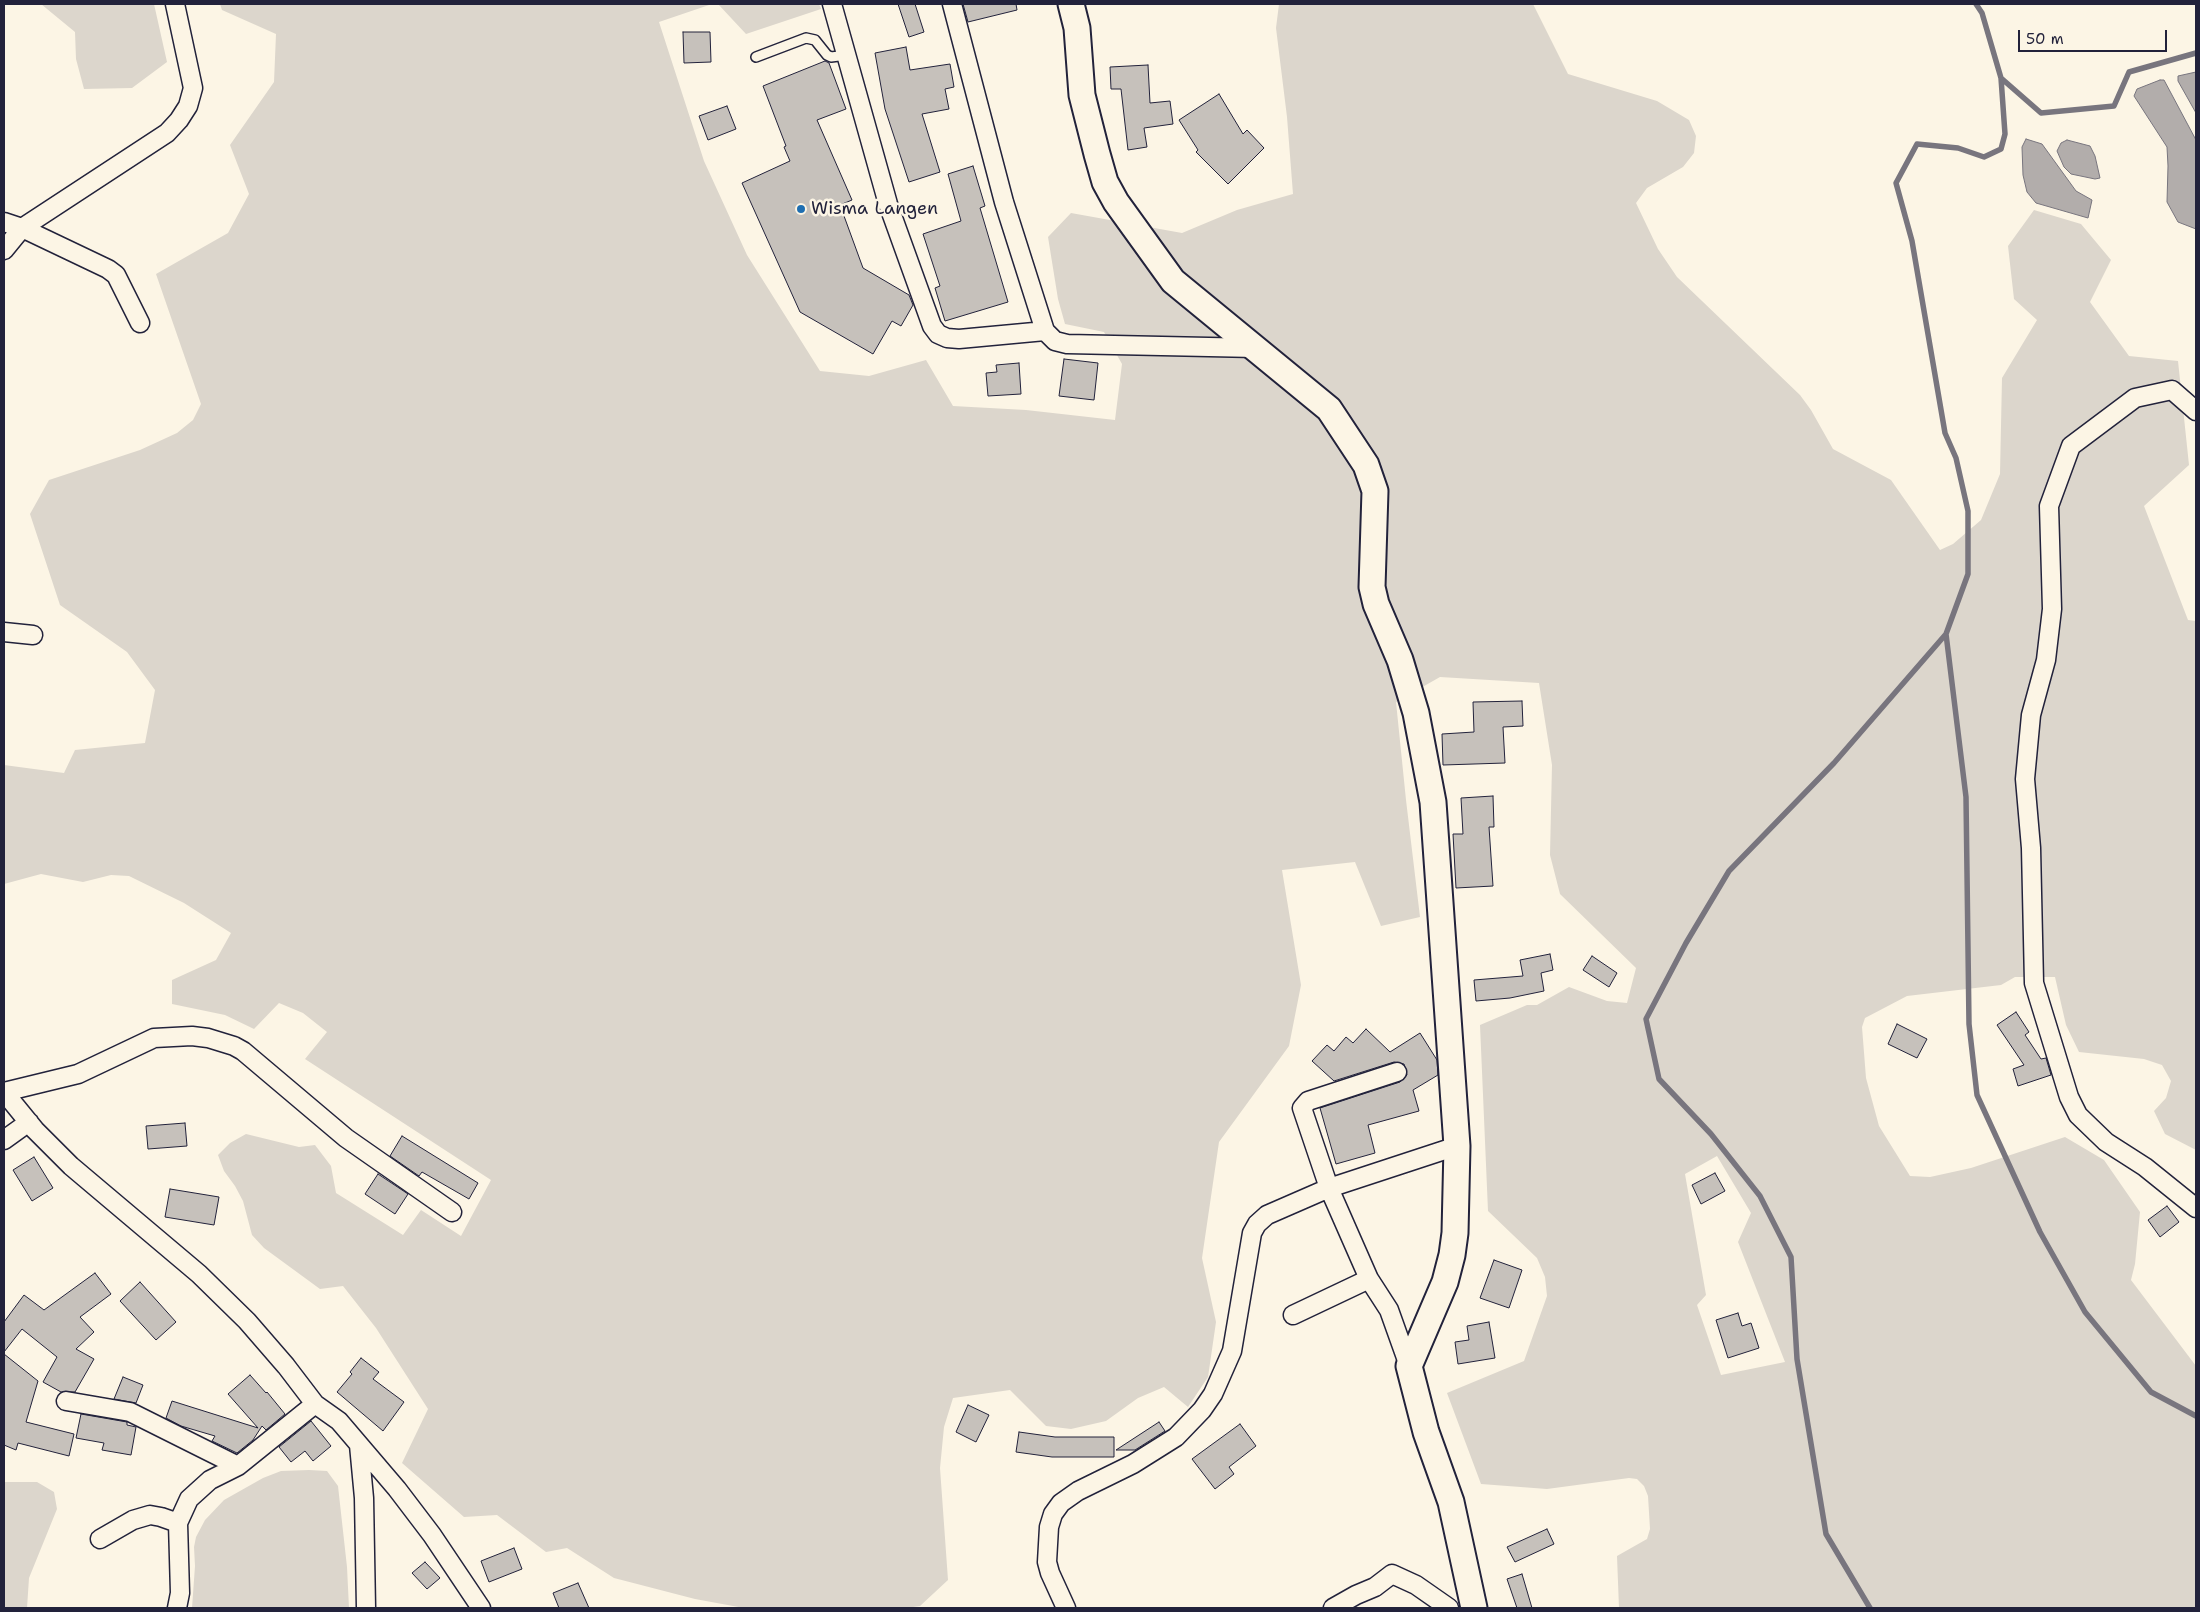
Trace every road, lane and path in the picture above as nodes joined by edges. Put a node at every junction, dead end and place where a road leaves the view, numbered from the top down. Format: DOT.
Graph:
graph roads {
  1 [pos="175,4"];
  2 [pos="832,4"];
  3 [pos="952,4"];
  4 [pos="1071,4"];
  5 [pos="847,55"];
  6 [pos="756,57"];
  7 [pos="4,222"];
  8 [pos="22,228"];
  9 [pos="4,250"];
  10 [pos="140,323"];
  11 [pos="1046,331"];
  12 [pos="1256,348"];
  13 [pos="2196,411"];
  14 [pos="4,632"];
  15 [pos="33,635"];
  16 [pos="1397,1072"];
  17 [pos="4,1092"];
  18 [pos="29,1122"];
  19 [pos="4,1140"];
  20 [pos="1457,1146"];
  21 [pos="1329,1188"];
  22 [pos="2196,1208"];
  23 [pos="452,1212"];
  24 [pos="1369,1279"];
  25 [pos="1293,1315"];
  26 [pos="1409,1366"];
  27 [pos="66,1401"];
  28 [pos="315,1404"];
  29 [pos="359,1445"];
  30 [pos="238,1466"];
  31 [pos="178,1523"];
  32 [pos="100,1539"];
  33 [pos="177,1608"];
  34 [pos="366,1608"];
  35 [pos="481,1608"];
  36 [pos="1066,1608"];
  37 [pos="1333,1608"];
  38 [pos="1449,1608"];
  39 [pos="1474,1608"];
  1 -- 8 [label="street"];
  2 -- 5 [label="street"];
  3 -- 11 [label="street"];
  4 -- 12 [label="street"];
  5 -- 6 [label="lane"];
  5 -- 11 [label="street"];
  7 -- 8 [label="street"];
  8 -- 9 [label="street"];
  8 -- 10 [label="street"];
  11 -- 12 [label="street"];
  12 -- 20 [label="street"];
  13 -- 22 [label="street"];
  14 -- 15 [label="street"];
  16 -- 21 [label="street"];
  17 -- 18 [label="street"];
  17 -- 23 [label="street"];
  18 -- 19 [label="street"];
  18 -- 28 [label="street"];
  20 -- 21 [label="street"];
  20 -- 26 [label="street"];
  21 -- 24 [label="street"];
  21 -- 36 [label="street"];
  24 -- 25 [label="street"];
  24 -- 26 [label="street"];
  26 -- 39 [label="street"];
  27 -- 30 [label="street"];
  28 -- 29 [label="street"];
  28 -- 30 [label="street"];
  29 -- 34 [label="street"];
  29 -- 35 [label="street"];
  30 -- 31 [label="street"];
  31 -- 32 [label="street"];
  31 -- 33 [label="street"];
  37 -- 38 [label="street"];
}
